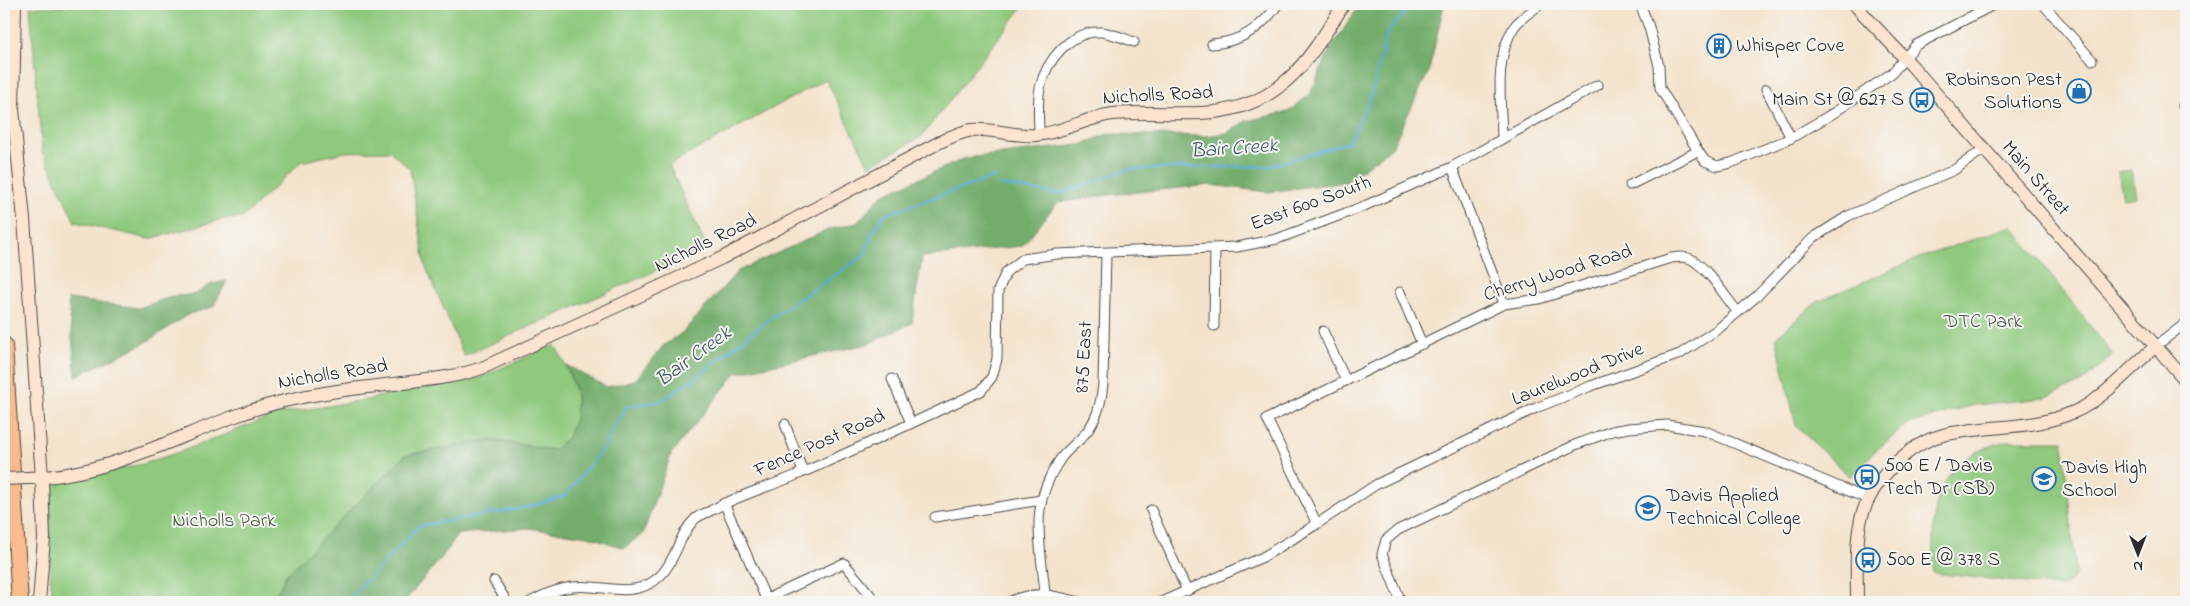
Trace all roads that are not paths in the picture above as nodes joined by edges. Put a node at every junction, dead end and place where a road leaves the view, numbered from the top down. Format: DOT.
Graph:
graph roads {
  1 [pos="15,4"];
  2 [pos="1278,4"];
  3 [pos="1344,4"];
  4 [pos="1541,4"];
  5 [pos="1640,4"];
  6 [pos="1854,4"];
  7 [pos="1995,4"];
  8 [pos="2043,4"];
  9 [pos="1134,42"];
  10 [pos="1212,44"];
  11 [pos="1905,58"];
  12 [pos="2092,60"];
  13 [pos="1598,85"];
  14 [pos="1766,89"];
  15 [pos="1039,134"];
  16 [pos="1502,137"];
  17 [pos="1791,138"];
  18 [pos="1984,149"];
  19 [pos="1698,151"];
  20 [pos="1452,167"];
  21 [pos="1630,185"];
  22 [pos="1215,249"];
  23 [pos="1106,253"];
  24 [pos="1057,254"];
  25 [pos="1400,292"];
  26 [pos="1504,304"];
  27 [pos="1738,312"];
  28 [pos="2186,323"];
  29 [pos="1214,326"];
  30 [pos="1323,331"];
  31 [pos="1422,344"];
  32 [pos="4,345"];
  33 [pos="2156,346"];
  34 [pos="892,380"];
  35 [pos="1346,381"];
  36 [pos="2186,381"];
  37 [pos="911,423"];
  38 [pos="785,424"];
  39 [pos="803,472"];
  40 [pos="42,478"];
  41 [pos="4,479"];
  42 [pos="1868,499"];
  43 [pos="1040,500"];
  44 [pos="724,504"];
  45 [pos="1151,510"];
  46 [pos="935,517"];
  47 [pos="1317,524"];
  48 [pos="494,581"];
  49 [pos="1188,591"];
  50 [pos="1045,594"];
  51 [pos="20,602"];
  52 [pos="39,602"];
  53 [pos="507,602"];
  54 [pos="530,602"];
  55 [pos="876,602"];
  56 [pos="1008,602"];
  57 [pos="1079,602"];
  58 [pos="1161,602"];
  59 [pos="1401,602"];
  60 [pos="1857,602"];
  1 -- 40 [label="street"];
  2 -- 10 [label="street"];
  3 -- 15 [label="street, Nicholls Road"];
  4 -- 16 [label="street"];
  5 -- 19 [label="street"];
  6 -- 11 [label="street, Main Street"];
  7 -- 11 [label="street"];
  8 -- 12 [label="street"];
  9 -- 15 [label="street"];
  11 -- 17 [label="street"];
  11 -- 18 [label="street, Main Street"];
  13 -- 16 [label="street, East 600 South"];
  14 -- 17 [label="street"];
  15 -- 40 [label="street, Nicholls Road"];
  16 -- 20 [label="street, East 600 South"];
  17 -- 19 [label="street"];
  18 -- 27 [label="street, Laurelwood Drive"];
  18 -- 33 [label="street, Main Street"];
  19 -- 21 [label="street"];
  20 -- 22 [label="street, East 600 South"];
  20 -- 26 [label="street"];
  22 -- 23 [label="street, East 600 South"];
  22 -- 29 [label="street"];
  23 -- 24 [label="street, East 600 South"];
  23 -- 43 [label="street, 875 East"];
  24 -- 37 [label="street, Fence Post Road"];
  25 -- 31 [label="street"];
  26 -- 27 [label="street, Cherry Wood Road"];
  26 -- 31 [label="street, Cherry Wood Road"];
  27 -- 47 [label="street, Laurelwood Drive"];
  28 -- 33 [label="street"];
  30 -- 35 [label="street"];
  31 -- 35 [label="street, Cherry Wood Road"];
  32 -- 51 [label="highway"];
  33 -- 36 [label="street, Main Street"];
  33 -- 42 [label="street"];
  34 -- 37 [label="street"];
  35 -- 47 [label="street, Cherry Wood Road"];
  37 -- 39 [label="street, Fence Post Road"];
  38 -- 39 [label="street"];
  39 -- 44 [label="street, Fence Post Road"];
  40 -- 41 [label="street, Nicholls Road, bridge"];
  40 -- 52 [label="street"];
  42 -- 59 [label="street"];
  42 -- 60 [label="street"];
  43 -- 46 [label="street"];
  43 -- 50 [label="street, 875 East"];
  44 -- 54 [label="street, Fence Post Road"];
  44 -- 55 [label="street"];
  45 -- 49 [label="street"];
  47 -- 49 [label="street, Laurelwood Drive"];
  48 -- 53 [label="street"];
  49 -- 58 [label="street, Laurelwood Drive"];
  50 -- 56 [label="street"];
  50 -- 57 [label="street"];
}
